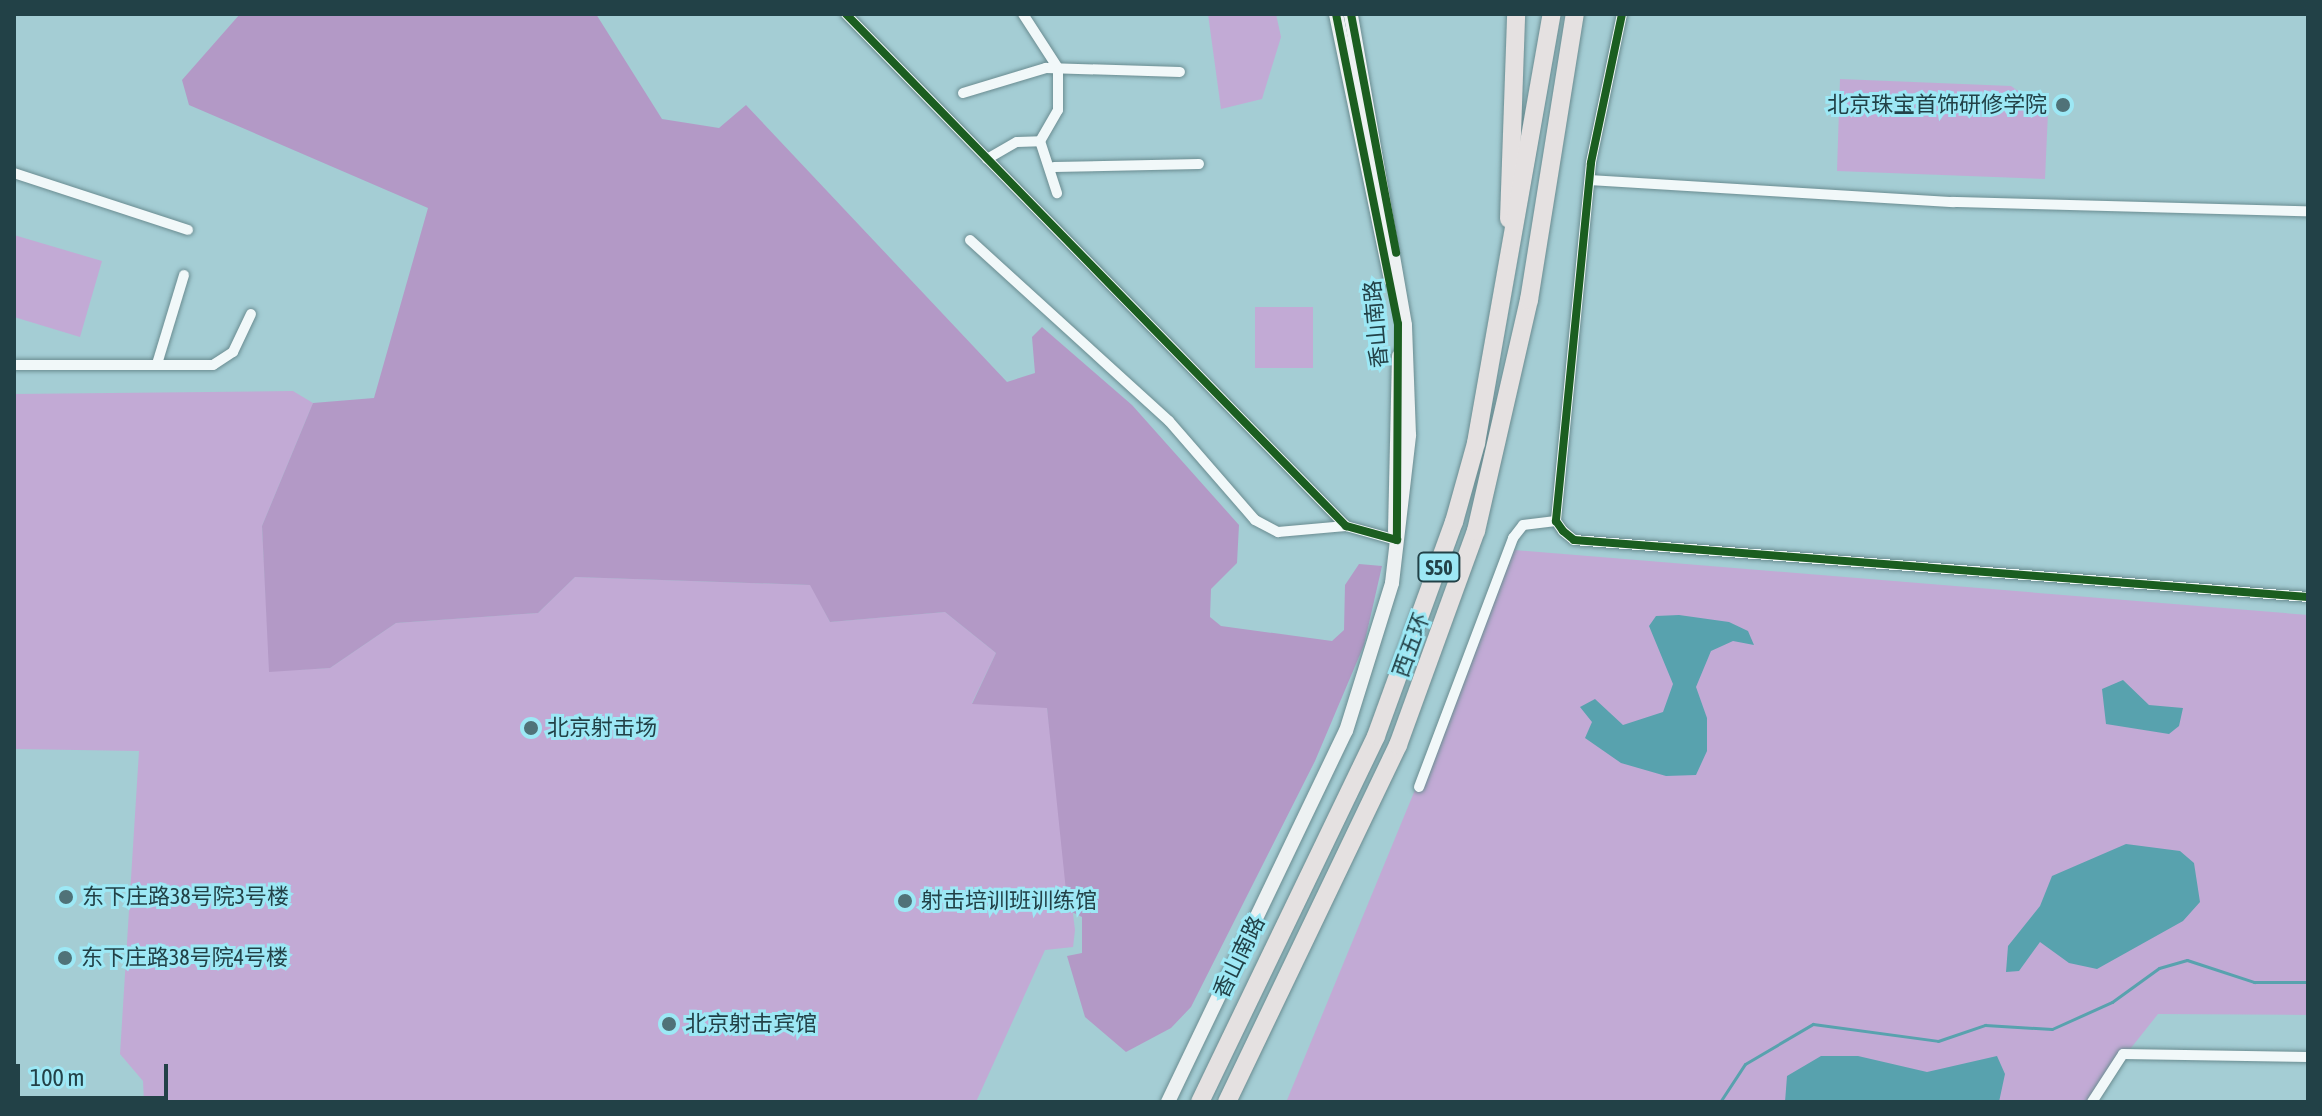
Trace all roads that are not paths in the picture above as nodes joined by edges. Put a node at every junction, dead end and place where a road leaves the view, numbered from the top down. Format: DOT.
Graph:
graph roads {
  1 [pos="846,14"];
  2 [pos="1023,14"];
  3 [pos="1336,14"];
  4 [pos="1351,14"];
  5 [pos="1516,14"];
  6 [pos="1552,14"];
  7 [pos="1576,14"];
  8 [pos="1622,14"];
  9 [pos="1058,68"];
  10 [pos="1180,72"];
  11 [pos="963,93"];
  12 [pos="1040,141"];
  13 [pos="987,159"];
  14 [pos="1199,164"];
  15 [pos="1054,167"];
  16 [pos="14,173"];
  17 [pos="1590,180"];
  18 [pos="1057,193"];
  19 [pos="2308,211"];
  20 [pos="188,230"];
  21 [pos="970,240"];
  22 [pos="184,275"];
  23 [pos="1504,296"];
  24 [pos="251,314"];
  25 [pos="157,364"];
  26 [pos="14,365"];
  27 [pos="1556,521"];
  28 [pos="1346,526"];
  29 [pos="1397,540"];
  30 [pos="2308,597"];
  31 [pos="1419,787"];
  32 [pos="2308,1057"];
  33 [pos="1168,1102"];
  34 [pos="1200,1102"];
  35 [pos="1227,1102"];
  36 [pos="2092,1102"];
  1 -- 13 [label="street"];
  2 -- 9 [label="street"];
  3 -- 29 [label="main road, 香山南路"];
  4 -- 29 [label="main road, 香山南路"];
  5 -- 23 [label="highway"];
  6 -- 23 [label="highway, 西五环 / S50"];
  7 -- 35 [label="highway, 西五环 / S50"];
  8 -- 17 [label="street"];
  9 -- 10 [label="street"];
  9 -- 11 [label="street"];
  9 -- 12 [label="street"];
  12 -- 13 [label="street"];
  12 -- 15 [label="street"];
  13 -- 28 [label="street"];
  14 -- 15 [label="street"];
  15 -- 18 [label="street"];
  16 -- 20 [label="street"];
  17 -- 19 [label="street"];
  17 -- 27 [label="street"];
  21 -- 28 [label="street"];
  22 -- 25 [label="street"];
  23 -- 34 [label="highway, 西五环 / S50"];
  24 -- 25 [label="street"];
  25 -- 26 [label="street"];
  27 -- 30 [label="street"];
  27 -- 31 [label="street"];
  28 -- 29 [label="street"];
  29 -- 33 [label="main road, 香山南路"];
  32 -- 36 [label="street"];
}
